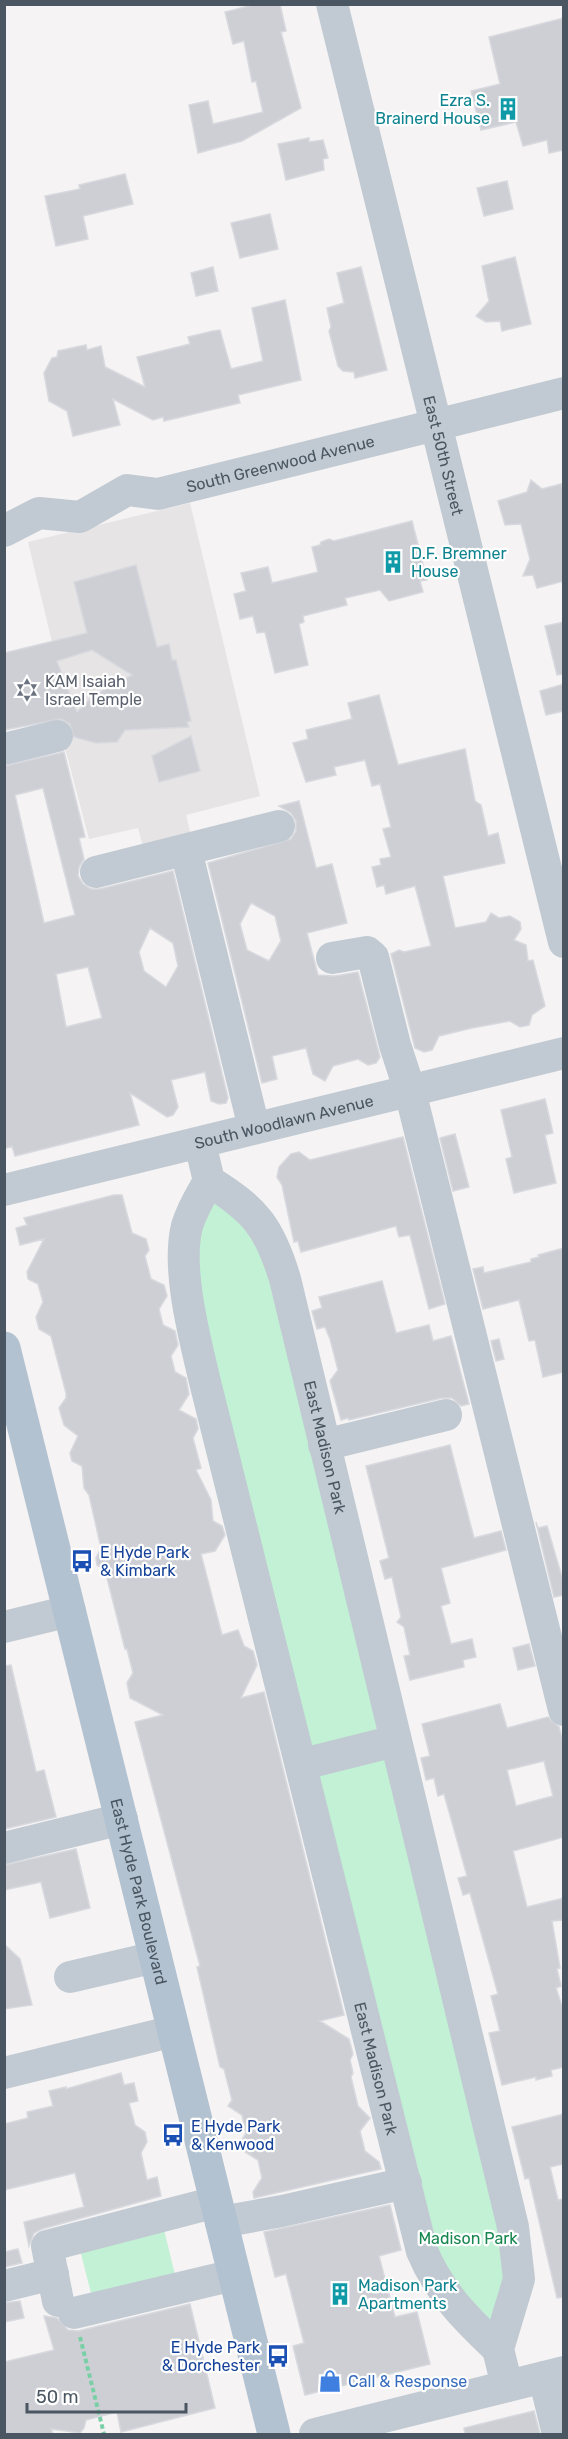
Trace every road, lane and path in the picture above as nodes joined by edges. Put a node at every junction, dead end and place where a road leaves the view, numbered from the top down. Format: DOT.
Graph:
graph roads {
  1 [pos="332,4"];
  2 [pos="564,393"];
  3 [pos="436,425"];
  4 [pos="4,531"];
  5 [pos="57,736"];
  6 [pos="4,749"];
  7 [pos="279,826"];
  8 [pos="186,849"];
  9 [pos="96,872"];
  10 [pos="564,942"];
  11 [pos="332,958"];
  12 [pos="564,1053"];
  13 [pos="410,1091"];
  14 [pos="254,1128"];
  15 [pos="200,1143"];
  16 [pos="209,1180"];
  17 [pos="4,1190"];
  18 [pos="4,1348"];
  19 [pos="12,1407"];
  20 [pos="446,1415"];
  21 [pos="324,1445"];
  22 [pos="70,1611"];
  23 [pos="4,1627"];
  24 [pos="564,1710"];
  25 [pos="395,1741"];
  26 [pos="303,1764"];
  27 [pos="122,1819"];
  28 [pos="4,1848"];
  29 [pos="156,1958"];
  30 [pos="70,1977"];
  31 [pos="174,2031"];
  32 [pos="4,2073"];
  33 [pos="406,2183"];
  34 [pos="219,2212"];
  35 [pos="234,2274"];
  36 [pos="4,2286"];
  37 [pos="62,2296"];
  38 [pos="498,2349"];
  39 [pos="554,2374"];
  40 [pos="507,2386"];
  41 [pos="104,2434"];
  42 [pos="274,2434"];
  43 [pos="315,2434"];
  44 [pos="558,2434"];
  1 -- 3 [label="street, East 50th Street"];
  2 -- 3 [label="street, South Greenwood Avenue"];
  3 -- 4 [label="street, South Greenwood Avenue"];
  3 -- 10 [label="street, East 50th Street"];
  5 -- 6 [label="street"];
  7 -- 8 [label="street"];
  8 -- 9 [label="street"];
  8 -- 14 [label="street"];
  11 -- 13 [label="street"];
  12 -- 13 [label="street, South Woodlawn Avenue"];
  13 -- 14 [label="street, South Woodlawn Avenue"];
  13 -- 24 [label="street"];
  14 -- 15 [label="street, South Woodlawn Avenue"];
  15 -- 16 [label="street"];
  15 -- 17 [label="street, South Woodlawn Avenue"];
  16 -- 21 [label="street, East Madison Park"];
  16 -- 26 [label="street, East Madison Park"];
  18 -- 19 [label="main road, East Hyde Park Boulevard"];
  19 -- 22 [label="main road, East Hyde Park Boulevard"];
  20 -- 21 [label="street"];
  21 -- 25 [label="street, East Madison Park"];
  22 -- 23 [label="street"];
  22 -- 27 [label="main road, East Hyde Park Boulevard"];
  25 -- 26 [label="street"];
  25 -- 38 [label="street, East Madison Park"];
  26 -- 33 [label="street, East Madison Park"];
  27 -- 28 [label="street"];
  27 -- 29 [label="main road, East Hyde Park Boulevard"];
  29 -- 30 [label="street"];
  29 -- 31 [label="main road, East Hyde Park Boulevard"];
  31 -- 32 [label="street"];
  31 -- 34 [label="main road, East Hyde Park Boulevard"];
  33 -- 34 [label="street"];
  33 -- 38 [label="street, East Madison Park"];
  34 -- 35 [label="main road, East Hyde Park Boulevard"];
  34 -- 37 [label="street"];
  35 -- 37 [label="street"];
  35 -- 42 [label="main road, East Hyde Park Boulevard"];
  36 -- 37 [label="street"];
  37 -- 41 [label="path"];
  38 -- 40 [label="street"];
  39 -- 40 [label="street"];
  39 -- 44 [label="street"];
  40 -- 43 [label="street"];
}
